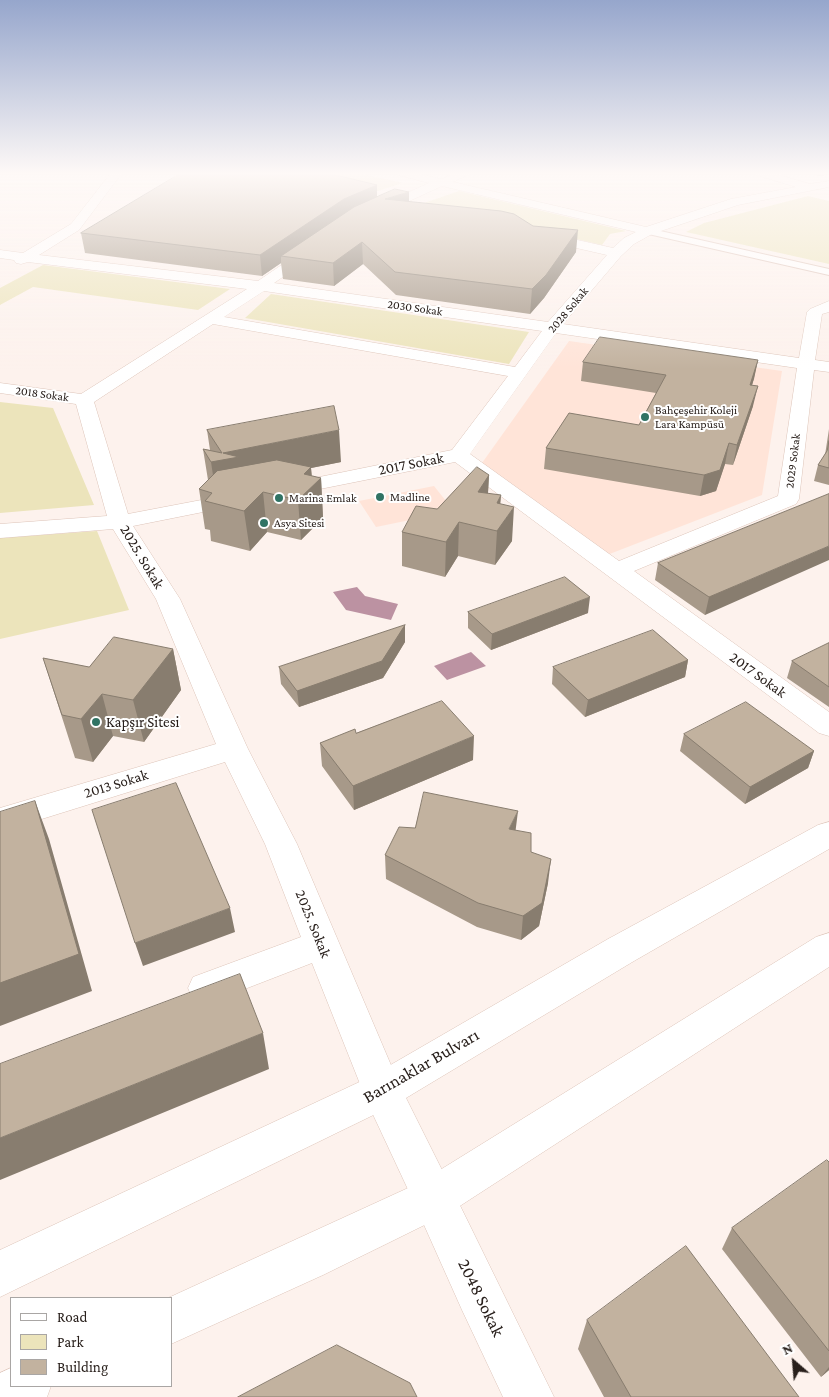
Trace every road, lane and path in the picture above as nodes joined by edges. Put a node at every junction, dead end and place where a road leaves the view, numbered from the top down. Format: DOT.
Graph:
graph roads {
  1 [pos="58,238"];
  2 [pos="328,238"];
  3 [pos="548,238"];
  4 [pos="634,238"];
  5 [pos="679,238"];
  6 [pos="616,253"];
  7 [pos="27,257"];
  8 [pos="3,261"];
  9 [pos="829,272"];
  10 [pos="262,286"];
  11 [pos="829,306"];
  12 [pos="211,319"];
  13 [pos="552,328"];
  14 [pos="806,364"];
  15 [pos="829,367"];
  16 [pos="519,373"];
  17 [pos="0,388"];
  18 [pos="84,400"];
  19 [pos="459,455"];
  20 [pos="120,522"];
  21 [pos="0,530"];
  22 [pos="615,571"];
  23 [pos="829,726"];
  24 [pos="233,749"];
  25 [pos="0,820"];
  26 [pos="829,834"];
  27 [pos="322,944"];
  28 [pos="829,948"];
  29 [pos="175,1000"];
  30 [pos="382,1091"];
  31 [pos="434,1198"];
  32 [pos="0,1274"];
  33 [pos="172,1321"];
  34 [pos="25,1387"];
  35 [pos="2,1397"];
  36 [pos="529,1397"];
  1 -- 7 [label="street"];
  2 -- 10 [label="street"];
  3 -- 6 [label="street"];
  4 -- 6 [label="street, 2028 Sokak"];
  5 -- 9 [label="lane"];
  6 -- 13 [label="street, 2028 Sokak"];
  7 -- 8 [label="street, 2030 Sokak"];
  7 -- 10 [label="street, 2030 Sokak"];
  10 -- 12 [label="street"];
  10 -- 13 [label="street, 2030 Sokak"];
  11 -- 14 [label="street, 2029 Sokak"];
  12 -- 16 [label="street"];
  12 -- 18 [label="street"];
  13 -- 14 [label="street, 2030 Sokak"];
  13 -- 16 [label="street, 2028 Sokak"];
  14 -- 15 [label="street, 2030 Sokak"];
  14 -- 22 [label="street, 2029 Sokak"];
  16 -- 19 [label="street, 2028 Sokak"];
  17 -- 18 [label="street, 2018 Sokak"];
  18 -- 20 [label="street, 2025. Sokak"];
  19 -- 20 [label="street, 2017 Sokak"];
  19 -- 22 [label="street, 2017 Sokak"];
  20 -- 21 [label="street, 2017 Sokak"];
  20 -- 24 [label="street, 2025. Sokak"];
  22 -- 23 [label="street, 2017 Sokak"];
  24 -- 25 [label="street, 2013 Sokak"];
  24 -- 27 [label="street, 2025. Sokak"];
  26 -- 30 [label="street, Barınaklar Bulvarı"];
  27 -- 29 [label="street"];
  27 -- 30 [label="street, 2025. Sokak"];
  28 -- 31 [label="street"];
  30 -- 31 [label="street, 2025. Sokak"];
  30 -- 32 [label="street, Barınaklar Bulvarı"];
  31 -- 33 [label="street"];
  31 -- 36 [label="street, 2048 Sokak"];
  34 -- 35 [label="street"];
}
